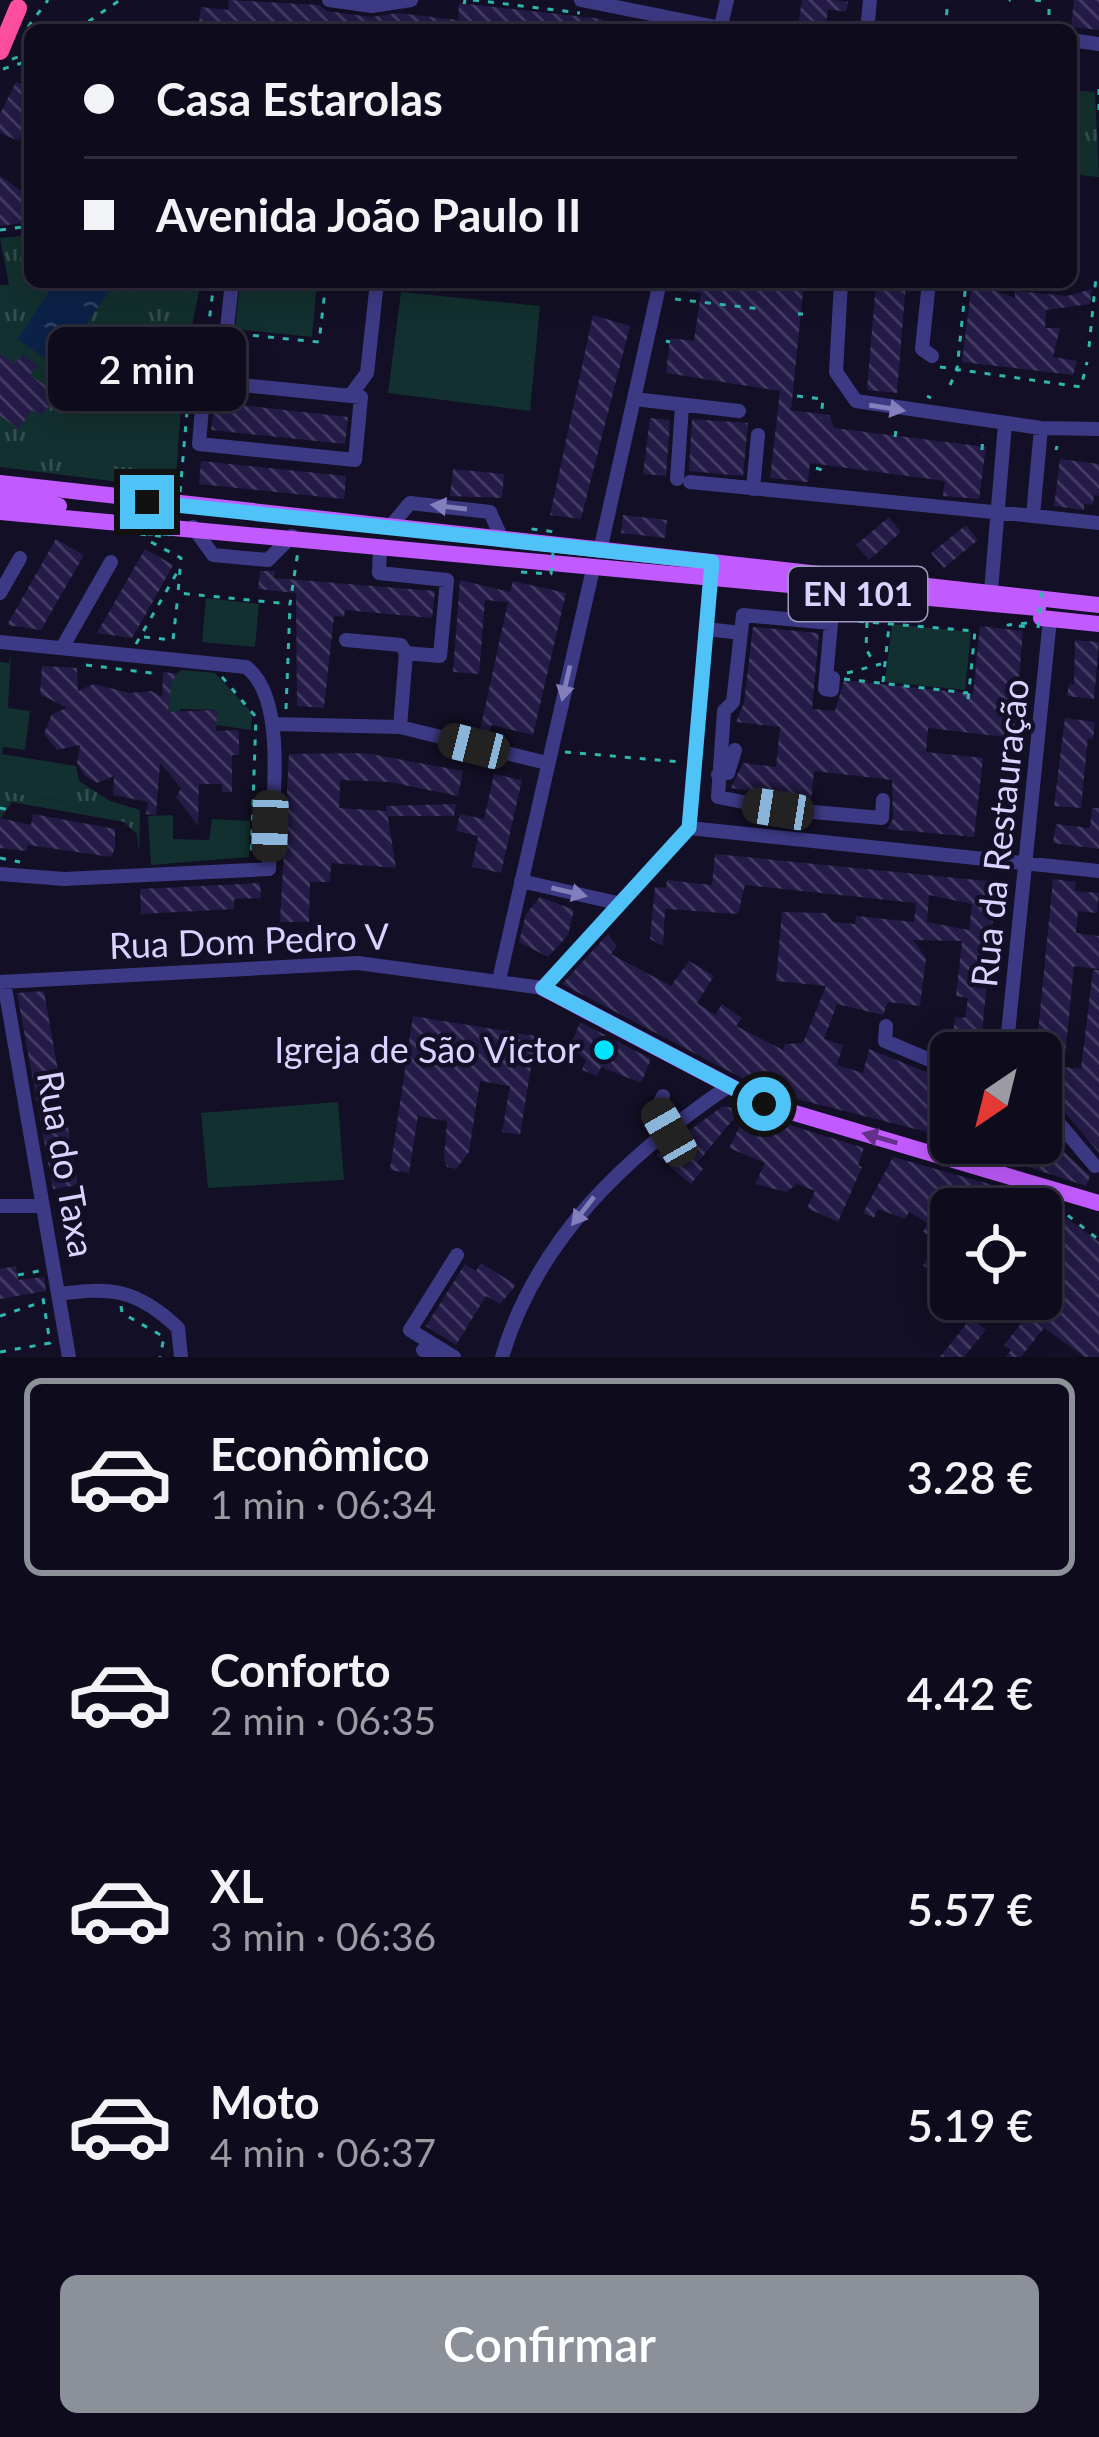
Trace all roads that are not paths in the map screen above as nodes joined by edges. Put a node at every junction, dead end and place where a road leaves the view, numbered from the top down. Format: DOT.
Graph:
graph roads {
  1 [pos="329,0"];
  2 [pos="411,0"];
  3 [pos="581,0"];
  4 [pos="649,7"];
  5 [pos="18,8"];
  6 [pos="704,24"];
  7 [pos="5,60"];
  8 [pos="231,288"];
  9 [pos="659,288"];
  10 [pos="840,288"];
  11 [pos="928,288"];
  12 [pos="376,291"];
  13 [pos="936,362"];
  14 [pos="221,383"];
  15 [pos="350,396"];
  16 [pos="634,399"];
  17 [pos="682,406"];
  18 [pos="740,411"];
  19 [pos="1005,424"];
  20 [pos="1041,428"];
  21 [pos="1099,429"];
  22 [pos="758,436"];
  23 [pos="0,483"];
  24 [pos="753,489"];
  25 [pos="0,496"];
  26 [pos="108,498"];
  27 [pos="25,499"];
  28 [pos="0,512"];
  29 [pos="998,513"];
  30 [pos="1033,516"];
  31 [pos="107,518"];
  32 [pos="1099,523"];
  33 [pos="193,526"];
  34 [pos="389,528"];
  35 [pos="503,541"];
  36 [pos="295,543"];
  37 [pos="380,546"];
  38 [pos="20,558"];
  39 [pos="596,560"];
  40 [pos="111,562"];
  41 [pos="711,571"];
  42 [pos="991,591"];
  43 [pos="0,593"];
  44 [pos="1011,601"];
  45 [pos="1099,601"];
  46 [pos="1099,614"];
  47 [pos="1041,616"];
  48 [pos="1099,624"];
  49 [pos="706,629"];
  50 [pos="741,633"];
  51 [pos="346,640"];
  52 [pos="0,643"];
  53 [pos="62,648"];
  54 [pos="406,653"];
  55 [pos="838,679"];
  56 [pos="279,719"];
  57 [pos="400,728"];
  58 [pos="734,750"];
  59 [pos="548,763"];
  60 [pos="718,775"];
  61 [pos="883,800"];
  62 [pos="778,809"];
  63 [pos="689,828"];
  64 [pos="776,838"];
  65 [pos="1027,865"];
  66 [pos="1099,872"];
  67 [pos="0,874"];
  68 [pos="521,881"];
  69 [pos="617,903"];
  70 [pos="499,980"];
  71 [pos="2,982"];
  72 [pos="543,988"];
  73 [pos="886,1026"];
  74 [pos="1008,1032"];
  75 [pos="930,1060"];
  76 [pos="726,1088"];
  77 [pos="663,1096"];
  78 [pos="1062,1127"];
  79 [pos="669,1132"];
  80 [pos="993,1164"];
  81 [pos="1095,1166"];
  82 [pos="992,1171"];
  83 [pos="1099,1204"];
  84 [pos="0,1206"];
  85 [pos="43,1206"];
  86 [pos="457,1255"];
  87 [pos="48,1297"];
  88 [pos="69,1357"];
  89 [pos="181,1357"];
  90 [pos="454,1357"];
  91 [pos="502,1357"];
  1 -- 2 [label="street"];
  3 -- 4 [label="street"];
  4 -- 6 [label="street"];
  5 -- 7 [label="highway, bridge"];
  8 -- 14 [label="street"];
  9 -- 16 [label="street"];
  10 -- 19 [label="street, one-way"];
  11 -- 13 [label="street"];
  12 -- 15 [label="street"];
  14 -- 15 [label="street"];
  14 -- 15 [label="street"];
  16 -- 17 [label="street"];
  16 -- 39 [label="street"];
  17 -- 18 [label="street"];
  17 -- 24 [label="street"];
  19 -- 20 [label="street"];
  19 -- 29 [label="street"];
  20 -- 21 [label="street"];
  20 -- 30 [label="street"];
  22 -- 24 [label="street"];
  23 -- 26 [label="main road, EN 101"];
  24 -- 29 [label="street"];
  25 -- 27 [label="main road"];
  26 -- 27 [label="main road"];
  26 -- 34 [label="main road, EN 101"];
  27 -- 31 [label="main road"];
  28 -- 31 [label="main road, EN 101"];
  29 -- 30 [label="street"];
  29 -- 42 [label="street"];
  30 -- 32 [label="street"];
  31 -- 33 [label="main road, EN 101"];
  33 -- 36 [label="main road, EN 101"];
  33 -- 36 [label="street"];
  34 -- 35 [label="main road, EN 101"];
  35 -- 34 [label="street, one-way"];
  35 -- 39 [label="main road, EN 101"];
  36 -- 37 [label="main road, EN 101"];
  37 -- 39 [label="main road, EN 101"];
  37 -- 54 [label="street"];
  38 -- 43 [label="street"];
  39 -- 41 [label="main road, EN 101"];
  39 -- 59 [label="street, one-way"];
  40 -- 53 [label="street"];
  41 -- 42 [label="main road, EN 101"];
  41 -- 44 [label="main road, EN 101"];
  41 -- 49 [label="street"];
  42 -- 44 [label="main road, EN 101"];
  44 -- 45 [label="main road"];
  44 -- 47 [label="main road"];
  46 -- 47 [label="main road"];
  47 -- 48 [label="main road"];
  47 -- 65 [label="street, Rua da Restauração"];
  49 -- 50 [label="street"];
  49 -- 63 [label="street"];
  50 -- 55 [label="street"];
  50 -- 60 [label="street"];
  51 -- 54 [label="street"];
  52 -- 53 [label="street"];
  53 -- 56 [label="street"];
  54 -- 57 [label="street"];
  56 -- 57 [label="street"];
  56 -- 67 [label="street"];
  57 -- 59 [label="street"];
  58 -- 60 [label="street"];
  59 -- 68 [label="street"];
  60 -- 62 [label="street"];
  61 -- 62 [label="street"];
  62 -- 64 [label="street"];
  63 -- 64 [label="street"];
  63 -- 69 [label="street"];
  64 -- 65 [label="street"];
  65 -- 66 [label="street"];
  65 -- 74 [label="street, Rua da Restauração"];
  68 -- 69 [label="street, one-way"];
  68 -- 70 [label="street"];
  69 -- 72 [label="street"];
  70 -- 71 [label="street, Rua Dom Pedro V"];
  70 -- 72 [label="street, Rua Dom Pedro V"];
  71 -- 85 [label="street, Rua do Taxa"];
  72 -- 76 [label="main road"];
  73 -- 75 [label="street"];
  76 -- 79 [label="street"];
  82 -- 76 [label="main road, one-way"];
  77 -- 79 [label="street"];
  78 -- 81 [label="street"];
  79 -- 91 [label="street, one-way"];
  80 -- 82 [label="street"];
  82 -- 83 [label="main road"];
  84 -- 85 [label="street"];
  85 -- 87 [label="street, Rua do Taxa"];
  86 -- 90 [label="street"];
  87 -- 88 [label="street, Rua do Taxa"];
  87 -- 89 [label="street"];
}
